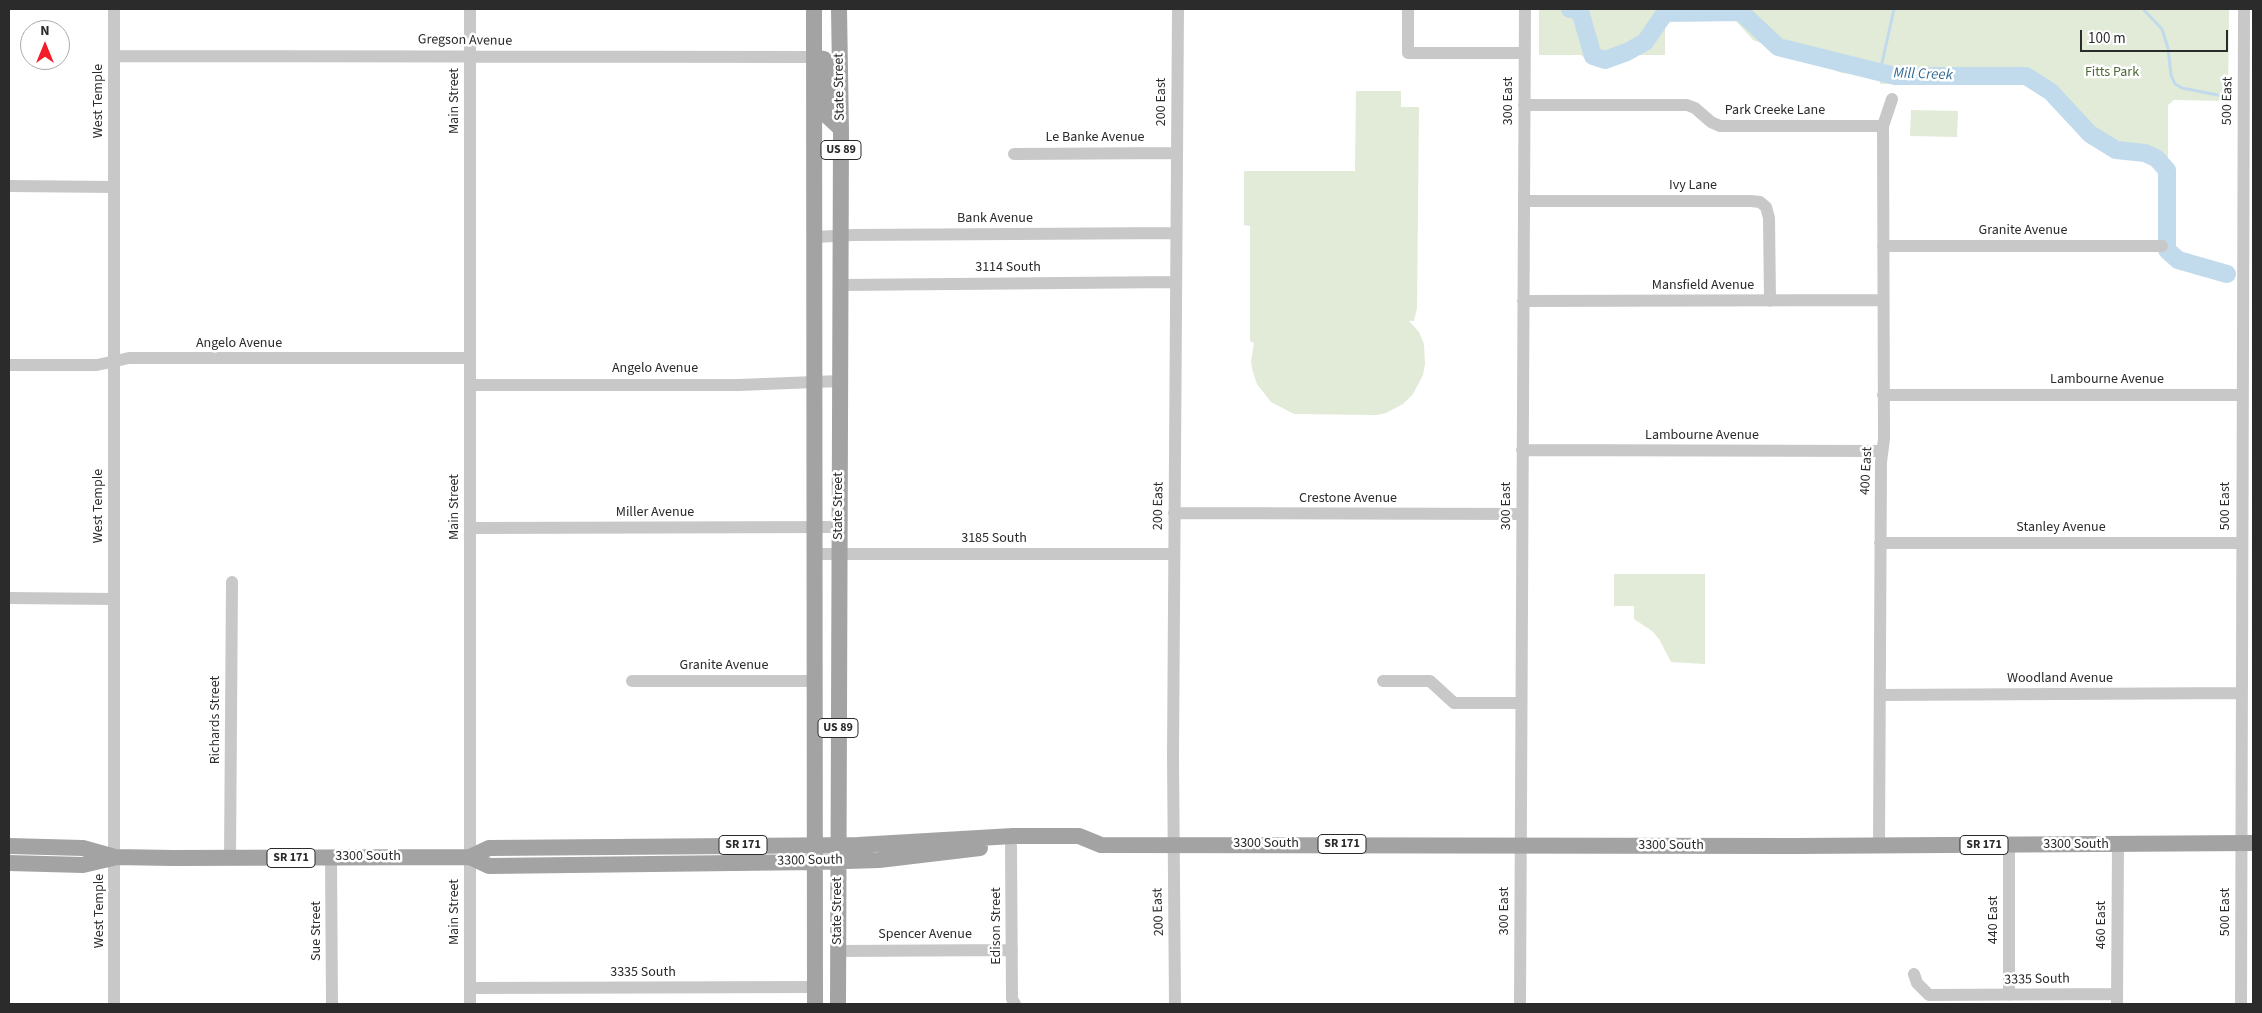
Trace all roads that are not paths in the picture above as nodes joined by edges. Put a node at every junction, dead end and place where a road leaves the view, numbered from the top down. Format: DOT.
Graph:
graph roads {
  1 [pos="114,9"];
  2 [pos="470,9"];
  3 [pos="814,9"];
  4 [pos="839,9"];
  5 [pos="1178,9"];
  6 [pos="1525,9"];
  7 [pos="2244,9"];
  8 [pos="1408,11"];
  9 [pos="1524,52"];
  10 [pos="114,56"];
  11 [pos="470,56"];
  12 [pos="814,57"];
  13 [pos="1892,99"];
  14 [pos="2248,100"];
  15 [pos="1524,104"];
  16 [pos="1884,126"];
  17 [pos="841,129"];
  18 [pos="1177,153"];
  19 [pos="1014,154"];
  20 [pos="2248,162"];
  21 [pos="9,186"];
  22 [pos="114,187"];
  23 [pos="1524,201"];
  24 [pos="1175,233"];
  25 [pos="840,236"];
  26 [pos="815,237"];
  27 [pos="1883,246"];
  28 [pos="2162,246"];
  29 [pos="1175,282"];
  30 [pos="840,285"];
  31 [pos="1883,300"];
  32 [pos="1523,301"];
  33 [pos="1770,301"];
  34 [pos="2248,308"];
  35 [pos="470,358"];
  36 [pos="114,362"];
  37 [pos="9,365"];
  38 [pos="815,381"];
  39 [pos="840,381"];
  40 [pos="470,384"];
  41 [pos="1883,395"];
  42 [pos="2241,395"];
  43 [pos="1522,450"];
  44 [pos="1882,451"];
  45 [pos="1174,513"];
  46 [pos="1522,514"];
  47 [pos="814,527"];
  48 [pos="840,527"];
  49 [pos="470,528"];
  50 [pos="1880,543"];
  51 [pos="2241,543"];
  52 [pos="814,554"];
  53 [pos="839,554"];
  54 [pos="1174,554"];
  55 [pos="232,582"];
  56 [pos="2247,594"];
  57 [pos="9,598"];
  58 [pos="113,599"];
  59 [pos="632,681"];
  60 [pos="815,681"];
  61 [pos="1383,681"];
  62 [pos="2241,694"];
  63 [pos="1880,695"];
  64 [pos="1521,703"];
  65 [pos="1090,841"];
  66 [pos="2247,843"];
  67 [pos="1173,844"];
  68 [pos="1520,844"];
  69 [pos="816,845"];
  70 [pos="1879,845"];
  71 [pos="2009,845"];
  72 [pos="2118,845"];
  73 [pos="9,846"];
  74 [pos="1011,846"];
  75 [pos="838,853"];
  76 [pos="115,857"];
  77 [pos="470,857"];
  78 [pos="230,858"];
  79 [pos="331,858"];
  80 [pos="816,862"];
  81 [pos="9,863"];
  82 [pos="1012,950"];
  83 [pos="838,951"];
  84 [pos="1914,974"];
  85 [pos="815,987"];
  86 [pos="470,988"];
  87 [pos="2009,995"];
  88 [pos="2117,999"];
  89 [pos="114,1004"];
  90 [pos="332,1004"];
  91 [pos="470,1004"];
  92 [pos="815,1004"];
  93 [pos="838,1004"];
  94 [pos="1015,1004"];
  95 [pos="1175,1004"];
  96 [pos="1520,1004"];
  97 [pos="2241,1004"];
  1 -- 10 [label="street, West Temple"];
  2 -- 11 [label="street, Main Street"];
  3 -- 12 [label="main road, State Street / US 89"];
  4 -- 17 [label="main road, State Street / US 89"];
  5 -- 18 [label="street, 200 East"];
  6 -- 9 [label="street, 300 East"];
  7 -- 14 [label="street, 500 East"];
  8 -- 9 [label="street"];
  9 -- 15 [label="street, 300 East"];
  10 -- 11 [label="street, Gregson Avenue"];
  10 -- 22 [label="street, West Temple"];
  11 -- 12 [label="street, Gregson Avenue"];
  11 -- 35 [label="street, Main Street"];
  12 -- 17 [label="main road"];
  12 -- 26 [label="main road, State Street / US 89"];
  13 -- 16 [label="street, 400 East"];
  14 -- 20 [label="street, 500 East"];
  15 -- 16 [label="street, Park Creeke Lane"];
  15 -- 23 [label="street, 300 East"];
  16 -- 27 [label="street, 400 East"];
  17 -- 25 [label="main road, State Street / US 89"];
  18 -- 19 [label="street, Le Banke Avenue"];
  18 -- 24 [label="street, 200 East"];
  20 -- 34 [label="street, 500 East"];
  21 -- 22 [label="street"];
  22 -- 36 [label="street, West Temple"];
  23 -- 32 [label="street, 300 East"];
  23 -- 33 [label="street, Ivy Lane"];
  24 -- 25 [label="street, Bank Avenue"];
  24 -- 29 [label="street, 200 East"];
  25 -- 26 [label="street, Bank Avenue"];
  25 -- 30 [label="main road, State Street / US 89"];
  26 -- 38 [label="main road, State Street / US 89"];
  27 -- 28 [label="street, Granite Avenue"];
  27 -- 31 [label="street, 400 East"];
  29 -- 30 [label="street, 3114 South"];
  29 -- 45 [label="street, 200 East"];
  30 -- 39 [label="main road, State Street / US 89"];
  31 -- 33 [label="street, Mansfield Avenue"];
  31 -- 41 [label="street, 400 East"];
  32 -- 33 [label="street, Mansfield Avenue"];
  32 -- 43 [label="street, 300 East"];
  34 -- 42 [label="street, 500 East"];
  35 -- 36 [label="street, Angelo Avenue"];
  35 -- 40 [label="street, Main Street"];
  36 -- 37 [label="street, Angelo Avenue"];
  36 -- 58 [label="street, West Temple"];
  38 -- 39 [label="street, Angelo Avenue"];
  38 -- 40 [label="street, Angelo Avenue"];
  38 -- 47 [label="main road, State Street / US 89"];
  39 -- 48 [label="main road, State Street / US 89"];
  40 -- 49 [label="street, Main Street"];
  41 -- 42 [label="street, Lambourne Avenue"];
  41 -- 44 [label="street, 400 East"];
  42 -- 51 [label="street, 500 East"];
  43 -- 44 [label="street, Lambourne Avenue"];
  43 -- 46 [label="street, 300 East"];
  44 -- 50 [label="street, 400 East"];
  45 -- 46 [label="street, Crestone Avenue"];
  45 -- 54 [label="street, 200 East"];
  46 -- 64 [label="street, 300 East"];
  47 -- 48 [label="street, Miller Avenue"];
  47 -- 49 [label="street, Miller Avenue"];
  47 -- 52 [label="main road, State Street / US 89"];
  48 -- 53 [label="main road, State Street / US 89"];
  49 -- 77 [label="street, Main Street"];
  50 -- 51 [label="street, Stanley Avenue"];
  50 -- 63 [label="street, 400 East"];
  51 -- 56 [label="street, 500 East"];
  52 -- 53 [label="street, 3185 South"];
  52 -- 60 [label="main road, State Street / US 89"];
  53 -- 54 [label="street, 3185 South"];
  53 -- 75 [label="main road, State Street / US 89"];
  54 -- 67 [label="street, 200 East"];
  55 -- 78 [label="street, Richards Street"];
  56 -- 62 [label="street, 500 East"];
  57 -- 58 [label="street"];
  58 -- 76 [label="street, West Temple"];
  59 -- 60 [label="street, Granite Avenue"];
  60 -- 69 [label="main road, State Street / US 89"];
  61 -- 64 [label="street"];
  62 -- 63 [label="street, Woodland Avenue"];
  62 -- 66 [label="street, 500 East"];
  63 -- 70 [label="street, 400 East"];
  64 -- 68 [label="street, 300 East"];
  65 -- 67 [label="main road, 3300 South / SR 171"];
  65 -- 74 [label="main road, 3300 South / SR 171"];
  65 -- 75 [label="main road, 3300 South / SR 171"];
  66 -- 72 [label="main road, 3300 South / SR 171"];
  66 -- 97 [label="street, 500 East"];
  67 -- 68 [label="main road, 3300 South / SR 171"];
  67 -- 95 [label="street, 200 East"];
  68 -- 70 [label="main road, 3300 South / SR 171"];
  68 -- 96 [label="street, 300 East"];
  69 -- 75 [label="main road, 3300 South / SR 171"];
  69 -- 77 [label="main road, 3300 South / SR 171"];
  69 -- 80 [label="main road, State Street / US 89"];
  70 -- 71 [label="main road, 3300 South / SR 171"];
  71 -- 72 [label="main road, 3300 South / SR 171"];
  71 -- 87 [label="street, 440 East"];
  72 -- 88 [label="street, 460 East"];
  73 -- 76 [label="main road, 3300 South / SR 171"];
  74 -- 75 [label="main road, 3300 South / SR 171"];
  74 -- 82 [label="street, Edison Street"];
  75 -- 80 [label="main road, 3300 South / SR 171"];
  75 -- 83 [label="main road, State Street / US 89"];
  76 -- 78 [label="main road, 3300 South / SR 171"];
  76 -- 81 [label="main road, 3300 South / SR 171"];
  76 -- 89 [label="street, West Temple"];
  77 -- 79 [label="main road, 3300 South / SR 171"];
  77 -- 80 [label="main road, 3300 South / SR 171"];
  77 -- 86 [label="street, Main Street"];
  78 -- 79 [label="main road, 3300 South / SR 171"];
  79 -- 90 [label="street, Sue Street"];
  80 -- 85 [label="main road, State Street / US 89"];
  82 -- 83 [label="street, Spencer Avenue"];
  82 -- 94 [label="street, Edison Street"];
  83 -- 93 [label="main road, State Street / US 89"];
  84 -- 87 [label="street, 3335 South"];
  85 -- 86 [label="street, 3335 South"];
  85 -- 92 [label="main road, State Street / US 89"];
  86 -- 91 [label="street, Main Street"];
  87 -- 88 [label="street, 3335 South"];
}
